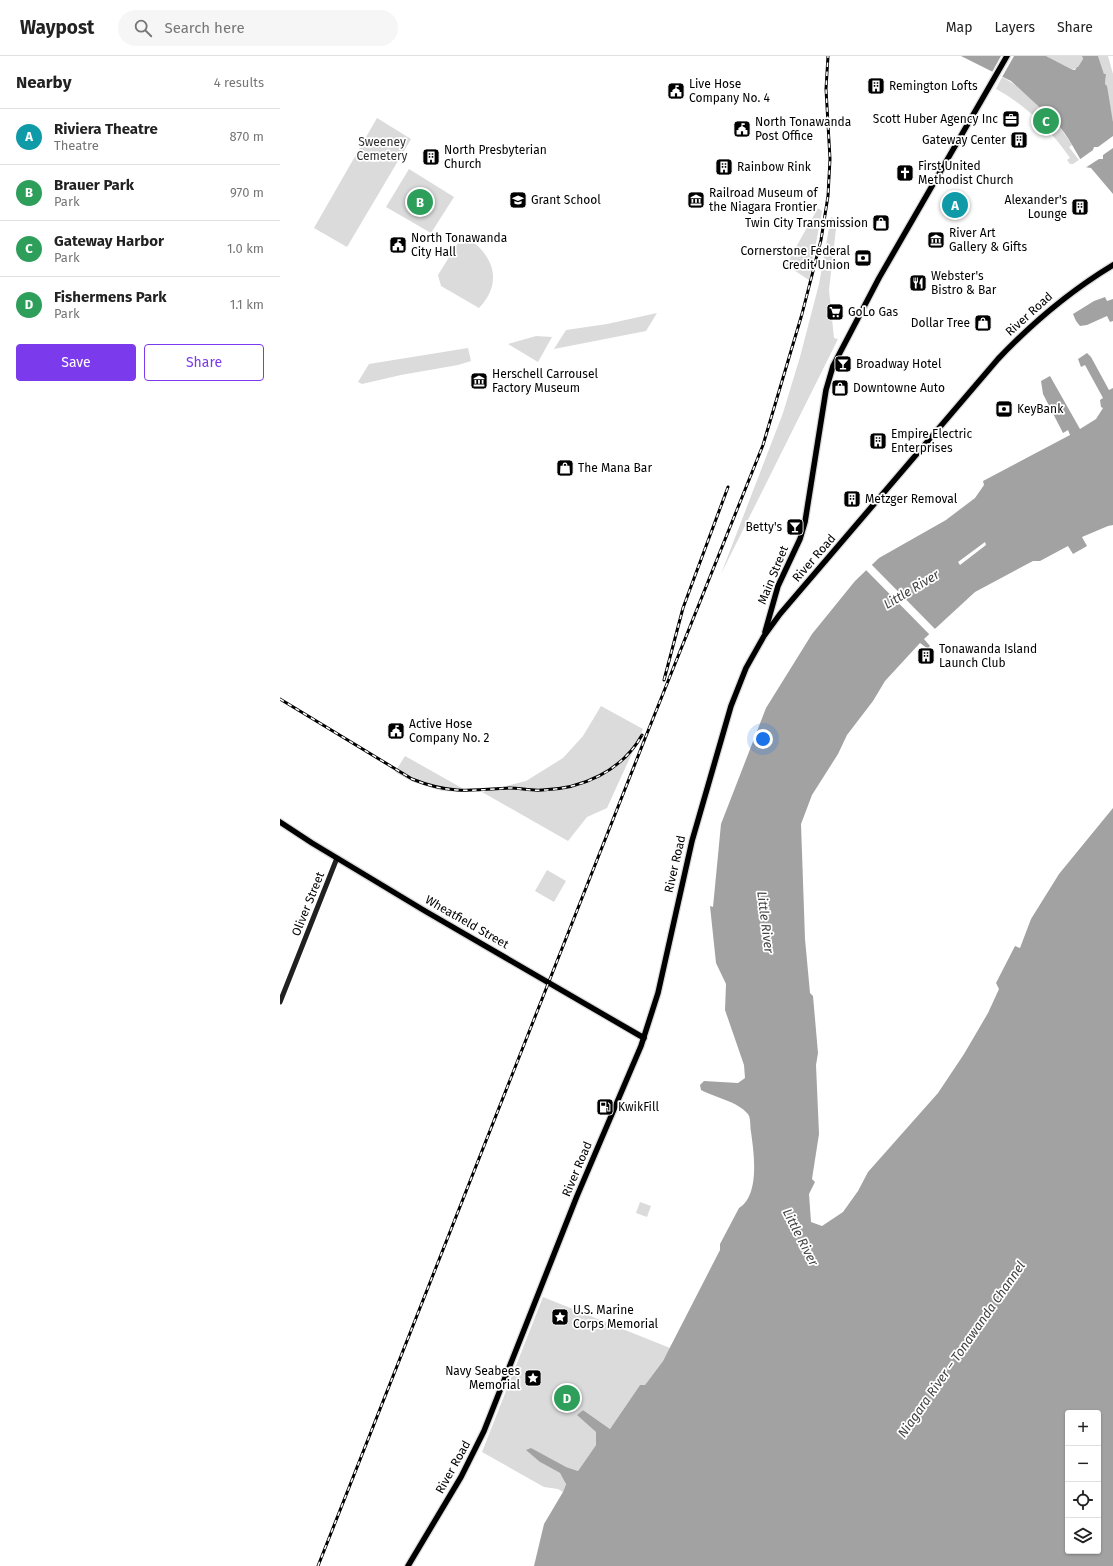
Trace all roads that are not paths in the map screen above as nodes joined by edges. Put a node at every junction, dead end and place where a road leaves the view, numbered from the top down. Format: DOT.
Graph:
graph roads {
  1 [pos="1007,56"];
  2 [pos="1113,265"];
  3 [pos="764,636"];
  4 [pos="280,822"];
  5 [pos="337,858"];
  6 [pos="280,1002"];
  7 [pos="644,1038"];
  8 [pos="408,1566"];
  1 -- 3 [label="main road, Main Street"];
  2 -- 3 [label="main road, River Road"];
  3 -- 7 [label="main road, River Road"];
  4 -- 5 [label="main road, Wheatfield Street"];
  5 -- 6 [label="main road, Oliver Street"];
  5 -- 7 [label="main road, Wheatfield Street"];
  7 -- 8 [label="main road, River Road"];
}
